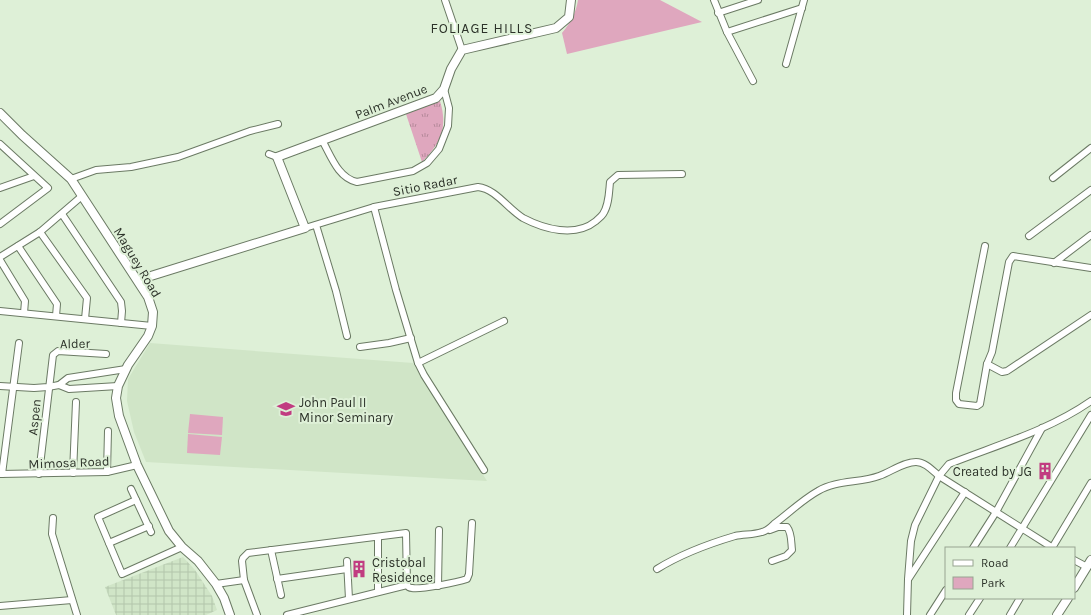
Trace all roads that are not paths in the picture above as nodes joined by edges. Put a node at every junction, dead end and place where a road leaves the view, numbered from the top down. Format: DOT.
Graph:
graph roads {
  1 [pos="452,0"];
  2 [pos="571,0"];
  3 [pos="714,0"];
  4 [pos="758,0"];
  5 [pos="804,0"];
  6 [pos="445,1"];
  7 [pos="802,8"];
  8 [pos="718,13"];
  9 [pos="727,32"];
  10 [pos="462,50"];
  11 [pos="786,64"];
  12 [pos="753,81"];
  13 [pos="444,89"];
  14 [pos="0,113"];
  15 [pos="278,124"];
  16 [pos="322,140"];
  17 [pos="0,144"];
  18 [pos="1091,148"];
  19 [pos="7,150"];
  20 [pos="0,153"];
  21 [pos="682,174"];
  22 [pos="34,176"];
  23 [pos="1052,178"];
  24 [pos="71,180"];
  25 [pos="0,188"];
  26 [pos="1091,190"];
  27 [pos="82,196"];
  28 [pos="374,207"];
  29 [pos="62,214"];
  30 [pos="0,224"];
  31 [pos="316,225"];
  32 [pos="305,228"];
  33 [pos="40,232"];
  34 [pos="1091,235"];
  35 [pos="1029,236"];
  36 [pos="18,246"];
  37 [pos="985,246"];
  38 [pos="0,257"];
  39 [pos="0,260"];
  40 [pos="1054,263"];
  41 [pos="1091,268"];
  42 [pos="138,280"];
  43 [pos="0,311"];
  44 [pos="24,313"];
  45 [pos="1091,315"];
  46 [pos="56,316"];
  47 [pos="85,319"];
  48 [pos="504,321"];
  49 [pos="121,323"];
  50 [pos="152,326"];
  51 [pos="347,336"];
  52 [pos="411,338"];
  53 [pos="19,343"];
  54 [pos="360,347"];
  55 [pos="106,354"];
  56 [pos="418,363"];
  57 [pos="987,364"];
  58 [pos="126,369"];
  59 [pos="59,385"];
  60 [pos="0,386"];
  61 [pos="118,386"];
  62 [pos="14,387"];
  63 [pos="48,387"];
  64 [pos="1091,401"];
  65 [pos="76,402"];
  66 [pos="1091,415"];
  67 [pos="1042,428"];
  68 [pos="108,431"];
  69 [pos="138,465"];
  70 [pos="484,470"];
  71 [pos="107,472"];
  72 [pos="73,473"];
  73 [pos="1,474"];
  74 [pos="38,474"];
  75 [pos="939,476"];
  76 [pos="1091,483"];
  77 [pos="132,490"];
  78 [pos="965,492"];
  79 [pos="136,500"];
  80 [pos="996,512"];
  81 [pos="53,518"];
  82 [pos="472,523"];
  83 [pos="149,526"];
  84 [pos="1022,529"];
  85 [pos="439,530"];
  86 [pos="152,532"];
  87 [pos="763,532"];
  88 [pos="378,537"];
  89 [pos="109,543"];
  90 [pos="182,547"];
  91 [pos="974,547"];
  92 [pos="1011,547"];
  93 [pos="1050,547"];
  94 [pos="1053,547"];
  95 [pos="271,550"];
  96 [pos="1075,560"];
  97 [pos="347,561"];
  98 [pos="772,561"];
  99 [pos="1090,566"];
  100 [pos="347,569"];
  101 [pos="657,569"];
  102 [pos="277,579"];
  103 [pos="908,579"];
  104 [pos="244,580"];
  105 [pos="216,584"];
  106 [pos="407,585"];
  107 [pos="438,586"];
  108 [pos="1075,587"];
  109 [pos="378,591"];
  110 [pos="945,592"];
  111 [pos="281,595"];
  112 [pos="349,599"];
  113 [pos="979,599"];
  114 [pos="1019,599"];
  115 [pos="1067,599"];
  116 [pos="72,600"];
  117 [pos="0,606"];
  118 [pos="77,615"];
  119 [pos="230,615"];
  120 [pos="256,615"];
  121 [pos="287,615"];
  122 [pos="907,615"];
  123 [pos="930,615"];
  124 [pos="969,615"];
  125 [pos="1010,615"];
  126 [pos="1057,615"];
  1 -- 6 [label="street"];
  2 -- 10 [label="street"];
  3 -- 8 [label="street"];
  4 -- 8 [label="street"];
  5 -- 7 [label="street"];
  6 -- 10 [label="street"];
  7 -- 9 [label="street"];
  7 -- 11 [label="street"];
  8 -- 9 [label="street"];
  9 -- 12 [label="street"];
  10 -- 13 [label="street, Palm Avenue"];
  13 -- 16 [label="street, Palm Avenue"];
  13 -- 16 [label="street"];
  14 -- 24 [label="street, Maguey Road"];
  15 -- 24 [label="street"];
  16 -- 32 [label="street, Palm Avenue"];
  17 -- 19 [label="street"];
  18 -- 23 [label="street"];
  19 -- 20 [label="street"];
  19 -- 22 [label="street"];
  21 -- 28 [label="street, Sitio Radar"];
  22 -- 25 [label="street"];
  22 -- 30 [label="street"];
  24 -- 27 [label="street, Maguey Road"];
  26 -- 35 [label="street"];
  27 -- 29 [label="street"];
  27 -- 42 [label="street, Maguey Road"];
  28 -- 31 [label="street, Sitio Radar"];
  28 -- 52 [label="street"];
  29 -- 33 [label="street"];
  29 -- 49 [label="street"];
  31 -- 32 [label="street, Sitio Radar"];
  31 -- 51 [label="street"];
  32 -- 42 [label="street, Sitio Radar"];
  33 -- 36 [label="street"];
  33 -- 47 [label="street"];
  34 -- 40 [label="street"];
  36 -- 38 [label="street"];
  36 -- 46 [label="street"];
  37 -- 57 [label="street"];
  39 -- 44 [label="street"];
  40 -- 41 [label="street"];
  40 -- 57 [label="street"];
  42 -- 50 [label="street, Maguey Road"];
  43 -- 44 [label="street"];
  44 -- 46 [label="street"];
  45 -- 57 [label="street"];
  46 -- 47 [label="street"];
  47 -- 49 [label="street"];
  48 -- 56 [label="street"];
  49 -- 50 [label="street"];
  50 -- 58 [label="street, Maguey Road"];
  52 -- 54 [label="street"];
  52 -- 56 [label="street"];
  53 -- 62 [label="street"];
  55 -- 63 [label="street, Alder"];
  56 -- 70 [label="street"];
  58 -- 59 [label="street"];
  58 -- 61 [label="street, Maguey Road"];
  59 -- 61 [label="street"];
  59 -- 63 [label="street"];
  60 -- 62 [label="street"];
  61 -- 69 [label="street, Maguey Road"];
  62 -- 63 [label="street"];
  62 -- 73 [label="street"];
  63 -- 74 [label="street, Aspen"];
  64 -- 67 [label="street"];
  65 -- 72 [label="street"];
  66 -- 84 [label="street"];
  67 -- 75 [label="street"];
  67 -- 80 [label="street"];
  68 -- 71 [label="street"];
  69 -- 71 [label="street, Mimosa Road"];
  69 -- 90 [label="street, Maguey Road"];
  71 -- 72 [label="street, Mimosa Road"];
  72 -- 74 [label="street, Mimosa Road"];
  73 -- 74 [label="street, Mimosa Road"];
  75 -- 78 [label="street"];
  75 -- 87 [label="street"];
  75 -- 103 [label="street"];
  76 -- 94 [label="street"];
  77 -- 79 [label="street"];
  78 -- 80 [label="street"];
  78 -- 103 [label="street"];
  79 -- 83 [label="street"];
  79 -- 89 [label="street"];
  80 -- 84 [label="street"];
  80 -- 91 [label="street"];
  81 -- 116 [label="street"];
  82 -- 107 [label="street"];
  83 -- 86 [label="street"];
  83 -- 89 [label="street"];
  84 -- 92 [label="street"];
  84 -- 93 [label="street"];
  85 -- 107 [label="street"];
  87 -- 98 [label="street"];
  87 -- 101 [label="street"];
  88 -- 95 [label="street"];
  88 -- 106 [label="street"];
  88 -- 109 [label="street"];
  89 -- 90 [label="street"];
  90 -- 105 [label="street, Maguey Road"];
  95 -- 102 [label="street"];
  95 -- 104 [label="street"];
  96 -- 99 [label="street"];
  97 -- 100 [label="street"];
  99 -- 108 [label="street"];
  100 -- 102 [label="street"];
  100 -- 112 [label="street"];
  102 -- 111 [label="street"];
  103 -- 122 [label="street"];
  104 -- 105 [label="street"];
  104 -- 120 [label="street"];
  105 -- 119 [label="street, Maguey Road"];
  106 -- 107 [label="street"];
  106 -- 109 [label="street"];
  109 -- 112 [label="street"];
  110 -- 123 [label="street"];
  112 -- 121 [label="street"];
  113 -- 124 [label="street"];
  114 -- 125 [label="street"];
  115 -- 126 [label="street"];
  116 -- 117 [label="street"];
  116 -- 118 [label="street"];
}
